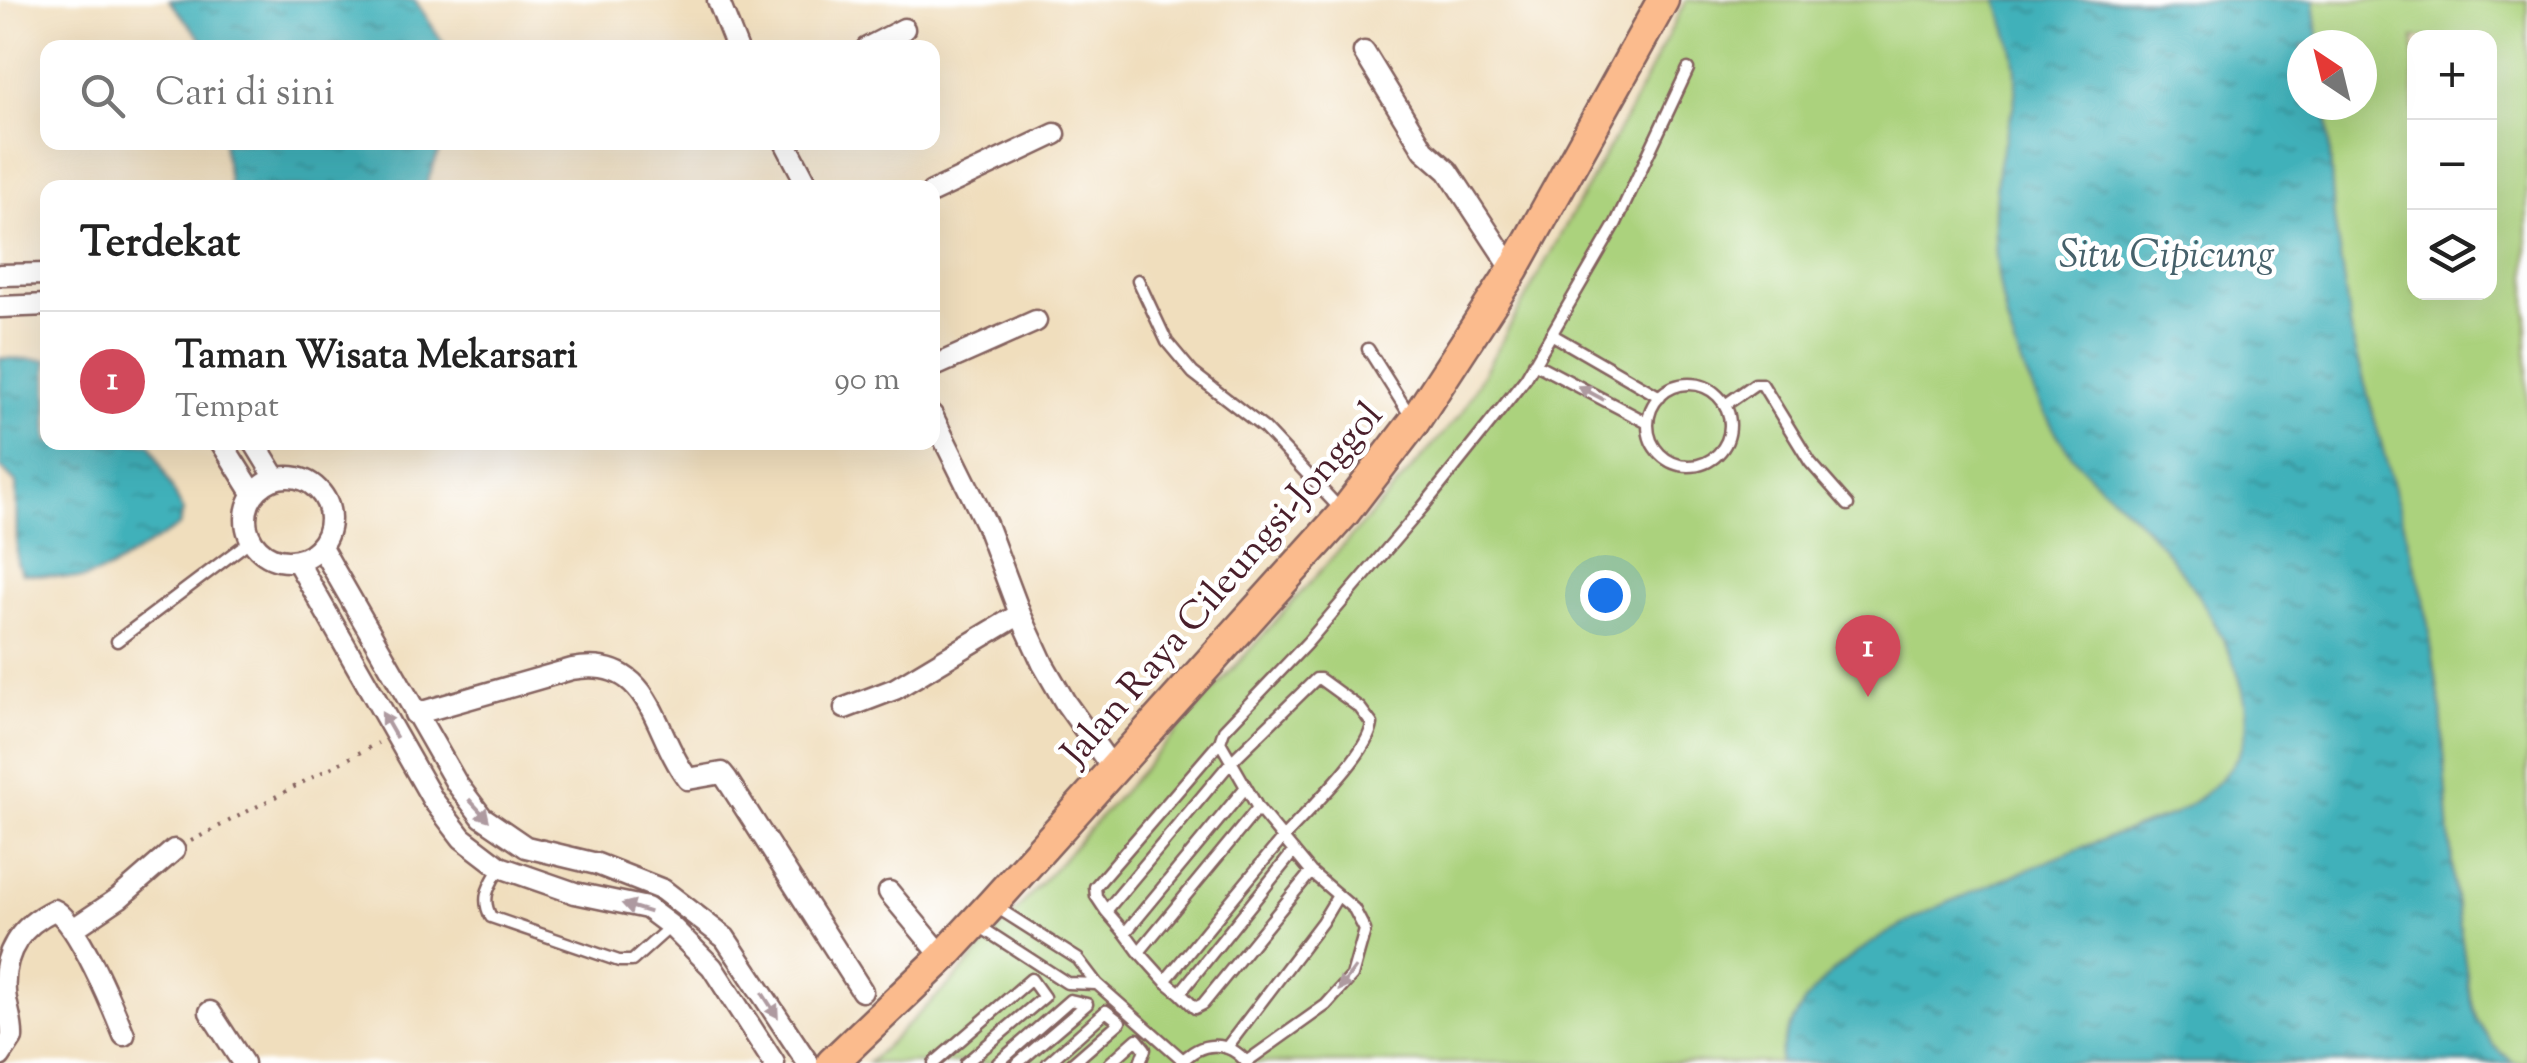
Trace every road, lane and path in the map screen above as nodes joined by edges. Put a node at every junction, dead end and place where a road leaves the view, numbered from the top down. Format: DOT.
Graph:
graph roads {
  1 [pos="718,0"];
  2 [pos="1663,0"];
  3 [pos="904,29"];
  4 [pos="734,40"];
  5 [pos="883,40"];
  6 [pos="1364,52"];
  7 [pos="1688,69"];
  8 [pos="1055,134"];
  9 [pos="789,150"];
  10 [pos="805,180"];
  11 [pos="940,188"];
  12 [pos="1513,270"];
  13 [pos="40,274"];
  14 [pos="0,275"];
  15 [pos="1138,280"];
  16 [pos="40,305"];
  17 [pos="0,307"];
  18 [pos="1036,321"];
  19 [pos="1551,334"];
  20 [pos="1368,349"];
  21 [pos="940,363"];
  22 [pos="1534,363"];
  23 [pos="1660,396"];
  24 [pos="1725,405"];
  25 [pos="1414,422"];
  26 [pos="1648,422"];
  27 [pos="940,431"];
  28 [pos="225,450"];
  29 [pos="259,450"];
  30 [pos="276,478"];
  31 [pos="253,493"];
  32 [pos="1848,504"];
  33 [pos="1344,513"];
  34 [pos="251,540"];
  35 [pos="320,548"];
  36 [pos="297,561"];
  37 [pos="1020,614"];
  38 [pos="116,641"];
  39 [pos="845,708"];
  40 [pos="415,714"];
  41 [pos="395,736"];
  42 [pos="1220,742"];
  43 [pos="1230,762"];
  44 [pos="1113,769"];
  45 [pos="1246,788"];
  46 [pos="1258,808"];
  47 [pos="1284,837"];
  48 [pos="174,850"];
  49 [pos="1294,851"];
  50 [pos="500,867"];
  51 [pos="1312,872"];
  52 [pos="890,892"];
  53 [pos="1337,897"];
  54 [pos="1106,910"];
  55 [pos="983,914"];
  56 [pos="671,926"];
  57 [pos="73,929"];
  58 [pos="1125,933"];
  59 [pos="1138,952"];
  60 [pos="942,957"];
  61 [pos="1165,981"];
  62 [pos="1098,984"];
  63 [pos="862,991"];
  64 [pos="1180,993"];
  65 [pos="1044,996"];
  66 [pos="1070,1000"];
  67 [pos="1087,1004"];
  68 [pos="210,1012"];
  69 [pos="1106,1012"];
  70 [pos="1120,1022"];
  71 [pos="124,1036"];
  72 [pos="1137,1039"];
  73 [pos="1227,1047"];
  74 [pos="0,1056"];
  75 [pos="1182,1062"];
  76 [pos="1247,1062"];
  77 [pos="243,1063"];
  78 [pos="774,1063"];
  79 [pos="808,1063"];
  80 [pos="832,1063"];
  81 [pos="934,1063"];
  82 [pos="966,1063"];
  83 [pos="998,1063"];
  84 [pos="1018,1063"];
  85 [pos="1048,1063"];
  86 [pos="1073,1063"];
  87 [pos="1110,1063"];
  88 [pos="1140,1063"];
  1 -- 4 [label="street"];
  2 -- 12 [label="main road, Jalan Raya Cileungsi-Jonggol"];
  3 -- 5 [label="street"];
  6 -- 12 [label="street"];
  7 -- 19 [label="lane"];
  8 -- 11 [label="street"];
  9 -- 10 [label="street"];
  12 -- 25 [label="main road, Jalan Raya Cileungsi-Jonggol"];
  13 -- 14 [label="street"];
  15 -- 33 [label="lane"];
  16 -- 17 [label="street"];
  18 -- 21 [label="street"];
  19 -- 22 [label="lane"];
  19 -- 23 [label="lane"];
  20 -- 25 [label="lane"];
  26 -- 22 [label="lane, one-way"];
  22 -- 42 [label="lane"];
  23 -- 24 [label="lane"];
  23 -- 26 [label="lane"];
  24 -- 26 [label="lane"];
  24 -- 32 [label="lane"];
  25 -- 33 [label="main road, Jalan Raya Cileungsi-Jonggol"];
  27 -- 37 [label="street"];
  28 -- 31 [label="street"];
  29 -- 30 [label="street"];
  30 -- 31 [label="street"];
  30 -- 35 [label="street"];
  31 -- 34 [label="street"];
  33 -- 44 [label="main road, Jalan Raya Cileungsi-Jonggol"];
  34 -- 36 [label="street"];
  34 -- 38 [label="lane"];
  35 -- 36 [label="street"];
  35 -- 40 [label="street"];
  41 -- 36 [label="street, one-way"];
  37 -- 39 [label="street"];
  37 -- 44 [label="street"];
  40 -- 63 [label="street"];
  40 -- 79 [label="street, one-way"];
  41 -- 48 [label="path"];
  41 -- 50 [label="street"];
  42 -- 43 [label="lane"];
  42 -- 54 [label="lane"];
  43 -- 45 [label="lane"];
  43 -- 47 [label="lane"];
  43 -- 54 [label="lane"];
  44 -- 55 [label="main road, Jalan Raya Cileungsi-Jonggol"];
  45 -- 46 [label="lane"];
  45 -- 58 [label="lane"];
  46 -- 47 [label="lane"];
  46 -- 59 [label="lane"];
  47 -- 49 [label="lane"];
  47 -- 61 [label="lane"];
  48 -- 57 [label="street"];
  49 -- 51 [label="lane"];
  49 -- 64 [label="lane"];
  56 -- 50 [label="street, one-way"];
  50 -- 56 [label="lane"];
  51 -- 53 [label="lane"];
  51 -- 64 [label="lane"];
  52 -- 60 [label="street"];
  53 -- 73 [label="lane"];
  53 -- 76 [label="lane, one-way"];
  54 -- 58 [label="lane"];
  55 -- 60 [label="main road, Jalan Raya Cileungsi-Jonggol"];
  55 -- 62 [label="lane"];
  55 -- 62 [label="lane"];
  56 -- 78 [label="street"];
  57 -- 71 [label="street"];
  57 -- 74 [label="street"];
  58 -- 59 [label="lane"];
  59 -- 61 [label="lane"];
  60 -- 80 [label="main road, Jalan Raya Cileungsi-Jonggol"];
  61 -- 64 [label="lane"];
  62 -- 75 [label="lane"];
  65 -- 66 [label="lane"];
  65 -- 81 [label="lane"];
  65 -- 82 [label="lane"];
  66 -- 67 [label="lane"];
  66 -- 83 [label="lane"];
  67 -- 69 [label="lane"];
  67 -- 84 [label="lane"];
  68 -- 77 [label="street"];
  69 -- 70 [label="lane"];
  69 -- 85 [label="lane"];
  70 -- 72 [label="lane"];
  70 -- 86 [label="lane"];
  72 -- 87 [label="lane"];
  72 -- 88 [label="lane"];
  73 -- 75 [label="lane"];
  73 -- 76 [label="lane"];
}
